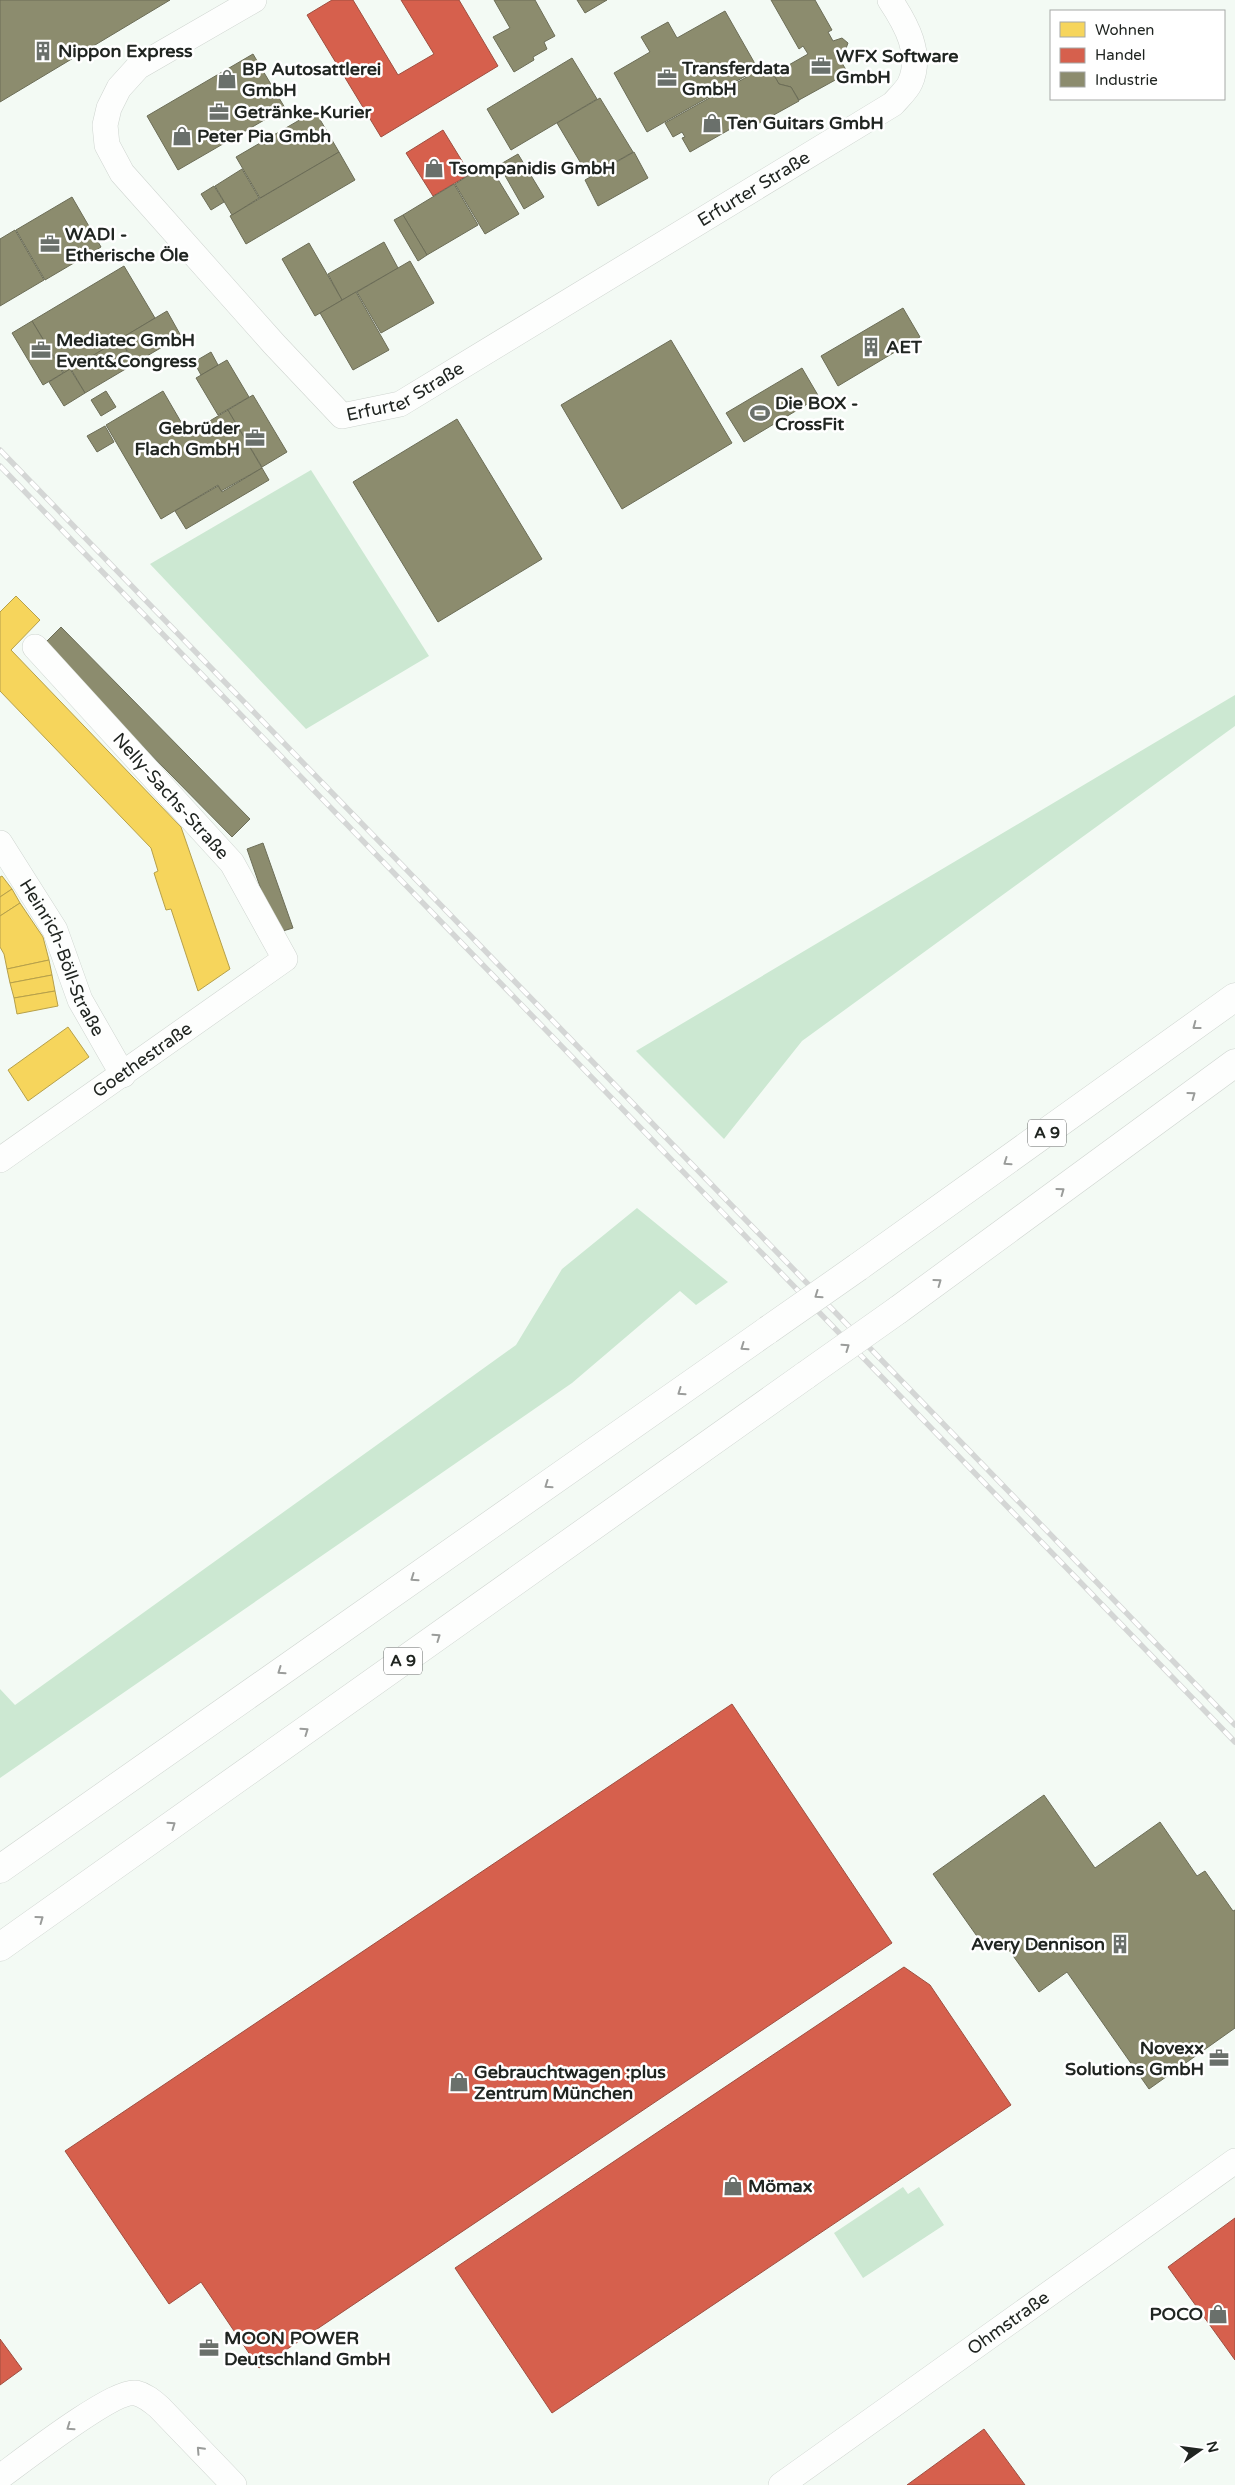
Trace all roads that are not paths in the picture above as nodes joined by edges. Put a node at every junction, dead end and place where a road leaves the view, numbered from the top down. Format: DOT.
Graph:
graph roads {
  1 [pos="254,0"];
  2 [pos="890,0"];
  3 [pos="35,647"];
  4 [pos="0,843"];
  5 [pos="285,959"];
  6 [pos="1235,997"];
  7 [pos="1235,1063"];
  8 [pos="122,1075"];
  9 [pos="0,1160"];
  10 [pos="0,1869"];
  11 [pos="0,1947"];
  12 [pos="1235,2161"];
  13 [pos="0,2477"];
  14 [pos="234,2485"];
  15 [pos="781,2485"];
  1 -- 2 [label="street, Erfurter Straße"];
  3 -- 5 [label="street, Nelly-Sachs-Straße"];
  4 -- 8 [label="street, Heinrich-Böll-Straße"];
  5 -- 8 [label="street, Goethestraße"];
  6 -- 10 [label="highway, A 9, one-way, bridge"];
  11 -- 7 [label="highway, A 9, one-way, bridge"];
  8 -- 9 [label="street, Goethestraße"];
  12 -- 15 [label="street, Ohmstraße"];
  14 -- 13 [label="street, one-way"];
}
